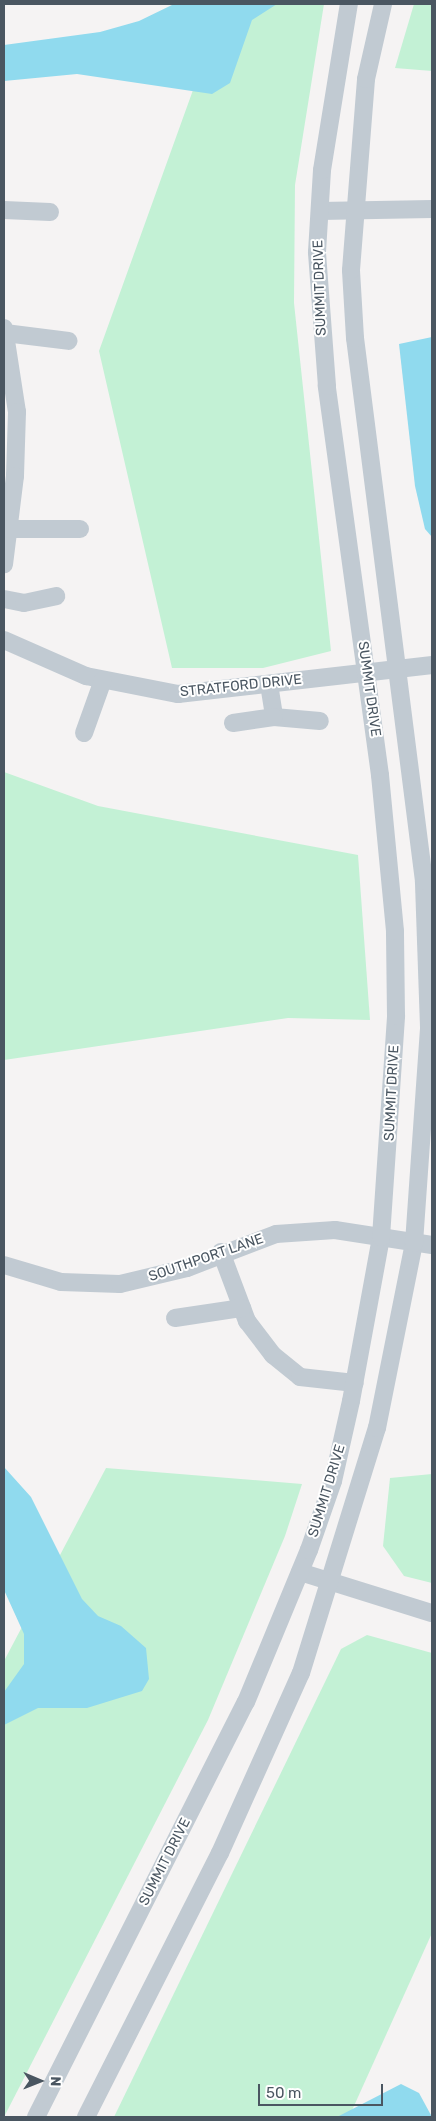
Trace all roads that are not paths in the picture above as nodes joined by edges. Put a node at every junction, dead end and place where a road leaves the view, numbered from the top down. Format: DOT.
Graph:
graph roads {
  1 [pos="349,4"];
  2 [pos="383,4"];
  3 [pos="432,209"];
  4 [pos="4,210"];
  5 [pos="353,210"];
  6 [pos="320,211"];
  7 [pos="50,212"];
  8 [pos="4,330"];
  9 [pos="69,341"];
  10 [pos="10,529"];
  11 [pos="80,529"];
  12 [pos="4,564"];
  13 [pos="56,596"];
  14 [pos="4,599"];
  15 [pos="4,640"];
  16 [pos="432,665"];
  17 [pos="398,669"];
  18 [pos="367,673"];
  19 [pos="103,680"];
  20 [pos="269,684"];
  21 [pos="274,717"];
  22 [pos="320,721"];
  23 [pos="233,723"];
  24 [pos="84,733"];
  25 [pos="381,1237"];
  26 [pos="414,1242"];
  27 [pos="432,1245"];
  28 [pos="221,1252"];
  29 [pos="4,1265"];
  30 [pos="242,1308"];
  31 [pos="175,1318"];
  32 [pos="355,1383"];
  33 [pos="300,1572"];
  34 [pos="330,1582"];
  35 [pos="432,1614"];
  36 [pos="36,2117"];
  37 [pos="86,2117"];
  1 -- 6 [label="street, SUMMIT DRIVE"];
  2 -- 5 [label="street"];
  3 -- 5 [label="street"];
  4 -- 7 [label="street"];
  5 -- 6 [label="street"];
  5 -- 17 [label="street"];
  6 -- 18 [label="street, SUMMIT DRIVE"];
  8 -- 9 [label="street"];
  8 -- 10 [label="street"];
  10 -- 11 [label="street"];
  10 -- 12 [label="street"];
  13 -- 14 [label="street"];
  15 -- 19 [label="street, STRATFORD DRIVE"];
  16 -- 17 [label="street, STRATFORD DRIVE"];
  17 -- 18 [label="street, STRATFORD DRIVE"];
  17 -- 26 [label="street"];
  18 -- 20 [label="street, STRATFORD DRIVE"];
  18 -- 25 [label="street, SUMMIT DRIVE"];
  19 -- 20 [label="street, STRATFORD DRIVE"];
  19 -- 24 [label="street"];
  20 -- 21 [label="street"];
  21 -- 22 [label="street"];
  21 -- 23 [label="street"];
  25 -- 26 [label="street, SOUTHPORT LANE"];
  25 -- 28 [label="street, SOUTHPORT LANE"];
  25 -- 32 [label="street, SUMMIT DRIVE"];
  26 -- 27 [label="street, SOUTHPORT LANE"];
  26 -- 34 [label="street"];
  28 -- 29 [label="street, SOUTHPORT LANE"];
  28 -- 30 [label="street"];
  30 -- 31 [label="street"];
  30 -- 32 [label="street"];
  32 -- 33 [label="street, SUMMIT DRIVE"];
  33 -- 34 [label="street"];
  33 -- 36 [label="street, SUMMIT DRIVE"];
  34 -- 35 [label="street"];
  34 -- 37 [label="street"];
}
